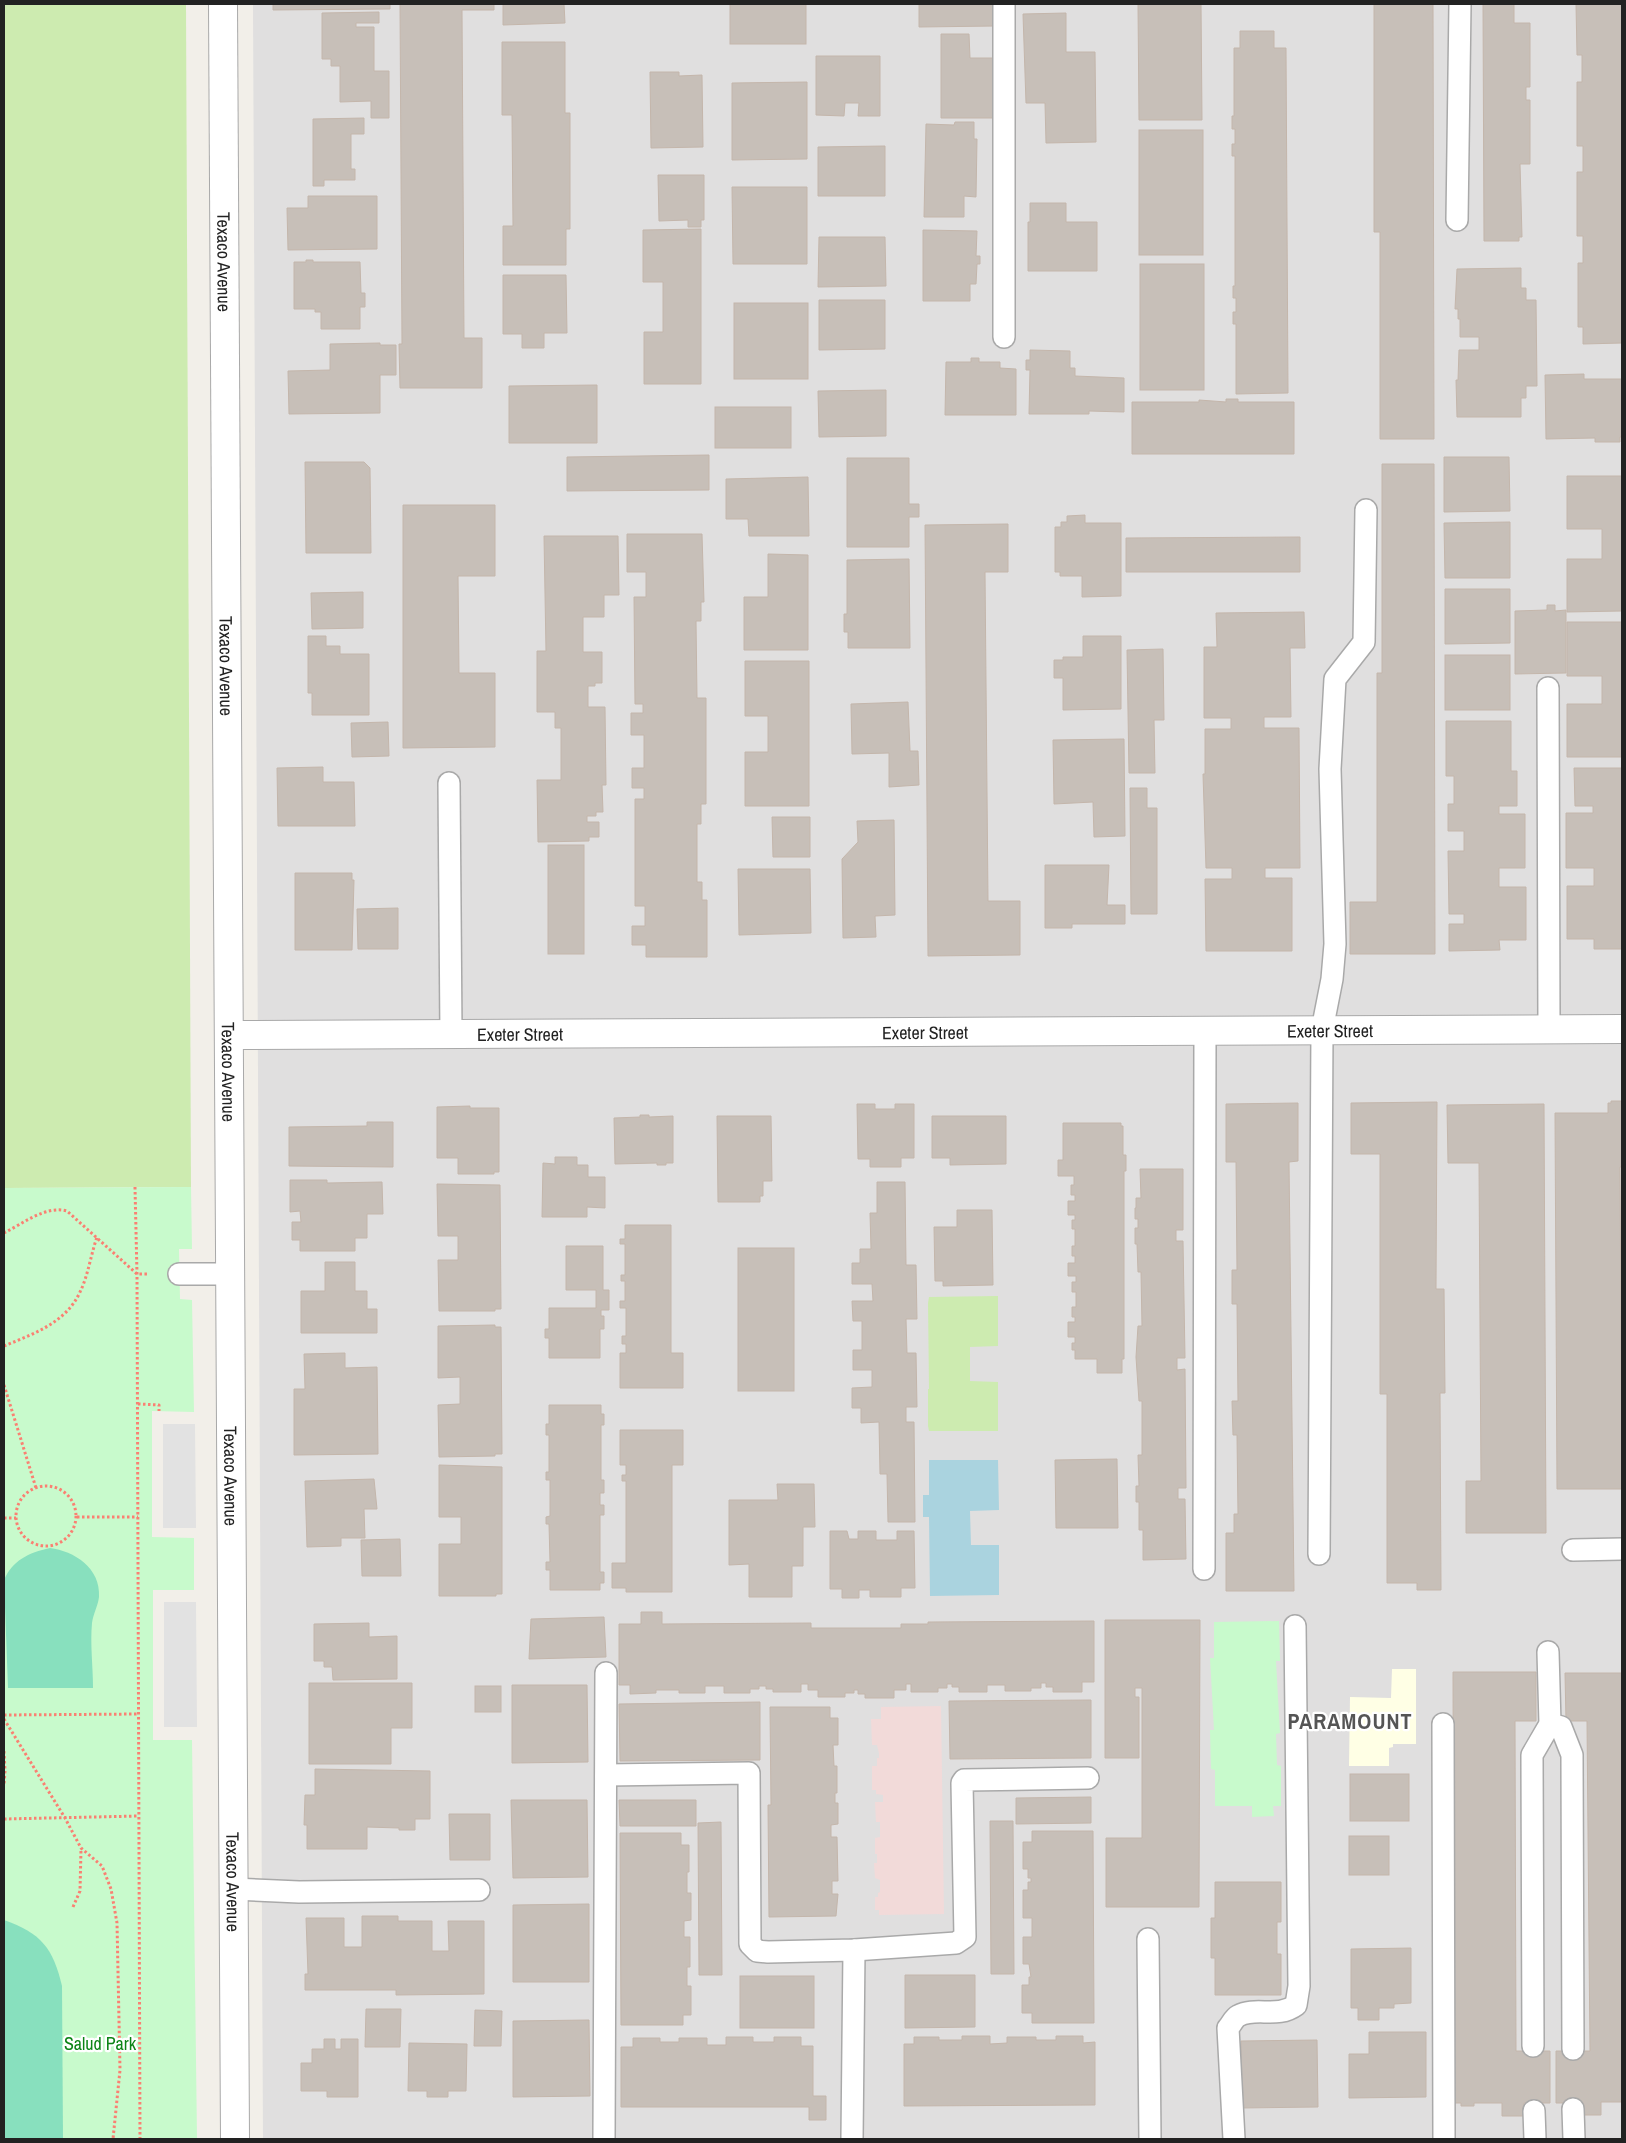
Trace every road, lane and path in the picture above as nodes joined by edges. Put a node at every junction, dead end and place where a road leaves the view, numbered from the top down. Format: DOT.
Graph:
graph roads {
  1 [pos="223,4"];
  2 [pos="1004,4"];
  3 [pos="1460,4"];
  4 [pos="1457,220"];
  5 [pos="1004,337"];
  6 [pos="1366,510"];
  7 [pos="1548,688"];
  8 [pos="449,783"];
  9 [pos="1550,1029"];
  10 [pos="1622,1029"];
  11 [pos="1322,1030"];
  12 [pos="1205,1031"];
  13 [pos="451,1034"];
  14 [pos="229,1035"];
  15 [pos="135,1187"];
  16 [pos="4,1233"];
  17 [pos="97,1237"];
  18 [pos="137,1274"];
  19 [pos="179,1274"];
  20 [pos="230,1274"];
  21 [pos="4,1346"];
  22 [pos="4,1385"];
  23 [pos="138,1404"];
  24 [pos="160,1411"];
  25 [pos="36,1488"];
  26 [pos="77,1517"];
  27 [pos="138,1517"];
  28 [pos="4,1518"];
  29 [pos="16,1518"];
  30 [pos="1622,1549"];
  31 [pos="1573,1550"];
  32 [pos="1319,1554"];
  33 [pos="1204,1569"];
  34 [pos="1295,1626"];
  35 [pos="1548,1652"];
  36 [pos="606,1672"];
  37 [pos="139,1714"];
  38 [pos="4,1715"];
  39 [pos="4,1719"];
  40 [pos="1443,1724"];
  41 [pos="1550,1724"];
  42 [pos="4,1751"];
  43 [pos="606,1774"];
  44 [pos="1088,1778"];
  45 [pos="4,1785"];
  46 [pos="139,1816"];
  47 [pos="66,1818"];
  48 [pos="4,1819"];
  49 [pos="81,1848"];
  50 [pos="233,1889"];
  51 [pos="479,1890"];
  52 [pos="73,1907"];
  53 [pos="1148,1939"];
  54 [pos="854,1950"];
  55 [pos="1533,2046"];
  56 [pos="1573,2049"];
  57 [pos="1573,2109"];
  58 [pos="1534,2111"];
  59 [pos="113,2139"];
  60 [pos="140,2139"];
  61 [pos="235,2139"];
  62 [pos="604,2139"];
  63 [pos="852,2139"];
  64 [pos="1150,2139"];
  65 [pos="1234,2139"];
  66 [pos="1444,2139"];
  67 [pos="1535,2139"];
  68 [pos="1574,2139"];
  1 -- 14 [label="street, Texaco Avenue"];
  2 -- 5 [label="lane"];
  3 -- 4 [label="lane"];
  6 -- 11 [label="lane"];
  7 -- 9 [label="lane"];
  8 -- 13 [label="lane"];
  9 -- 10 [label="street, Exeter Street"];
  9 -- 11 [label="street, Exeter Street"];
  11 -- 12 [label="street, Exeter Street"];
  11 -- 32 [label="lane"];
  12 -- 13 [label="street, Exeter Street"];
  12 -- 33 [label="lane"];
  13 -- 14 [label="street, Exeter Street"];
  14 -- 20 [label="street, Texaco Avenue"];
  15 -- 18 [label="path"];
  16 -- 17 [label="path"];
  17 -- 18 [label="path"];
  17 -- 21 [label="path"];
  18 -- 23 [label="path"];
  19 -- 20 [label="lane"];
  20 -- 50 [label="street, Texaco Avenue"];
  22 -- 25 [label="path"];
  23 -- 24 [label="path"];
  23 -- 27 [label="path"];
  25 -- 26 [label="path"];
  25 -- 29 [label="path"];
  26 -- 27 [label="path"];
  26 -- 29 [label="path"];
  27 -- 37 [label="path"];
  28 -- 29 [label="path"];
  30 -- 31 [label="lane"];
  34 -- 65 [label="lane"];
  35 -- 41 [label="lane"];
  36 -- 43 [label="lane"];
  37 -- 38 [label="path"];
  37 -- 46 [label="path"];
  39 -- 47 [label="path"];
  40 -- 66 [label="lane"];
  41 -- 55 [label="lane"];
  41 -- 56 [label="lane"];
  42 -- 45 [label="path"];
  43 -- 54 [label="lane"];
  43 -- 62 [label="lane"];
  44 -- 54 [label="lane"];
  46 -- 47 [label="path"];
  46 -- 60 [label="path"];
  47 -- 48 [label="path"];
  47 -- 49 [label="path"];
  49 -- 52 [label="path"];
  49 -- 59 [label="path"];
  50 -- 51 [label="lane"];
  50 -- 61 [label="street, Texaco Avenue"];
  53 -- 64 [label="lane"];
  54 -- 63 [label="lane"];
  57 -- 68 [label="lane"];
  58 -- 67 [label="lane"];
}
